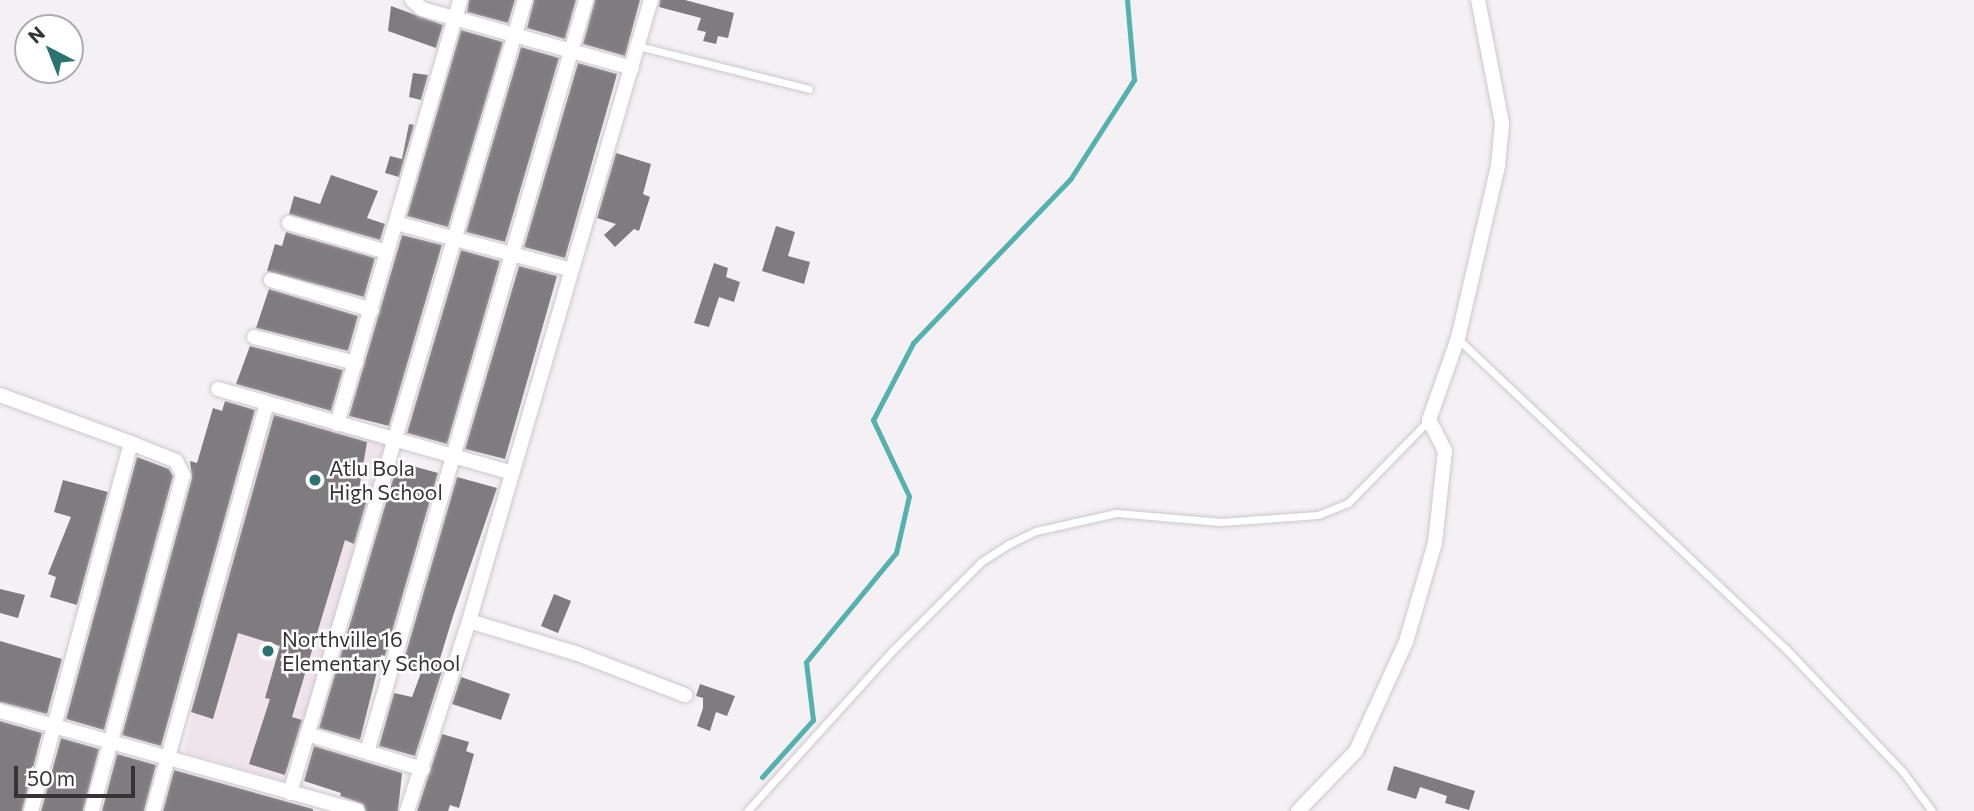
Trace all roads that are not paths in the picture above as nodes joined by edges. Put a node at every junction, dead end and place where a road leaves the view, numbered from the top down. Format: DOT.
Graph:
graph roads {
  1 [pos="412,0"];
  2 [pos="460,0"];
  3 [pos="524,0"];
  4 [pos="586,0"];
  5 [pos="651,0"];
  6 [pos="1478,0"];
  7 [pos="456,17"];
  8 [pos="515,33"];
  9 [pos="638,46"];
  10 [pos="572,49"];
  11 [pos="632,68"];
  12 [pos="808,89"];
  13 [pos="289,223"];
  14 [pos="396,223"];
  15 [pos="454,240"];
  16 [pos="387,252"];
  17 [pos="510,255"];
  18 [pos="571,270"];
  19 [pos="271,280"];
  20 [pos="372,310"];
  21 [pos="254,337"];
  22 [pos="1458,338"];
  23 [pos="356,363"];
  24 [pos="218,389"];
  25 [pos="0,395"];
  26 [pos="267,403"];
  27 [pos="1429,421"];
  28 [pos="337,424"];
  29 [pos="395,440"];
  30 [pos="131,443"];
  31 [pos="451,457"];
  32 [pos="512,473"];
  33 [pos="469,621"];
  34 [pos="685,695"];
  35 [pos="0,711"];
  36 [pos="53,726"];
  37 [pos="307,734"];
  38 [pos="111,743"];
  39 [pos="367,751"];
  40 [pos="170,758"];
  41 [pos="423,769"];
  42 [pos="290,793"];
  43 [pos="1303,810"];
  44 [pos="32,811"];
  45 [pos="92,811"];
  46 [pos="153,811"];
  47 [pos="357,811"];
  48 [pos="407,811"];
  49 [pos="747,811"];
  50 [pos="1932,811"];
  1 -- 7 [label="street"];
  2 -- 7 [label="street"];
  3 -- 8 [label="street"];
  4 -- 10 [label="street"];
  5 -- 9 [label="street"];
  6 -- 22 [label="street"];
  7 -- 8 [label="street"];
  7 -- 14 [label="street"];
  8 -- 10 [label="street"];
  8 -- 15 [label="street"];
  9 -- 11 [label="street"];
  9 -- 12 [label="lane"];
  10 -- 11 [label="street"];
  10 -- 17 [label="street"];
  11 -- 18 [label="street"];
  13 -- 16 [label="street"];
  14 -- 15 [label="street"];
  14 -- 16 [label="street"];
  15 -- 17 [label="street"];
  15 -- 29 [label="street"];
  16 -- 20 [label="street"];
  17 -- 18 [label="street"];
  17 -- 31 [label="street"];
  18 -- 32 [label="street"];
  19 -- 20 [label="street"];
  20 -- 23 [label="street"];
  21 -- 23 [label="street"];
  22 -- 27 [label="street"];
  22 -- 50 [label="lane"];
  23 -- 28 [label="street"];
  24 -- 26 [label="street"];
  25 -- 30 [label="street"];
  26 -- 28 [label="street"];
  26 -- 40 [label="street"];
  27 -- 43 [label="street"];
  27 -- 49 [label="lane"];
  28 -- 29 [label="street"];
  29 -- 31 [label="street"];
  29 -- 37 [label="street"];
  30 -- 36 [label="street"];
  30 -- 38 [label="street"];
  31 -- 32 [label="street"];
  31 -- 39 [label="street"];
  32 -- 33 [label="street"];
  33 -- 34 [label="street"];
  33 -- 41 [label="street"];
  35 -- 36 [label="street"];
  36 -- 38 [label="street"];
  36 -- 44 [label="street"];
  37 -- 39 [label="street"];
  37 -- 42 [label="street"];
  38 -- 40 [label="street"];
  38 -- 45 [label="street"];
  39 -- 41 [label="street"];
  40 -- 42 [label="street"];
  40 -- 46 [label="street"];
  41 -- 48 [label="street"];
  42 -- 47 [label="street"];
}
